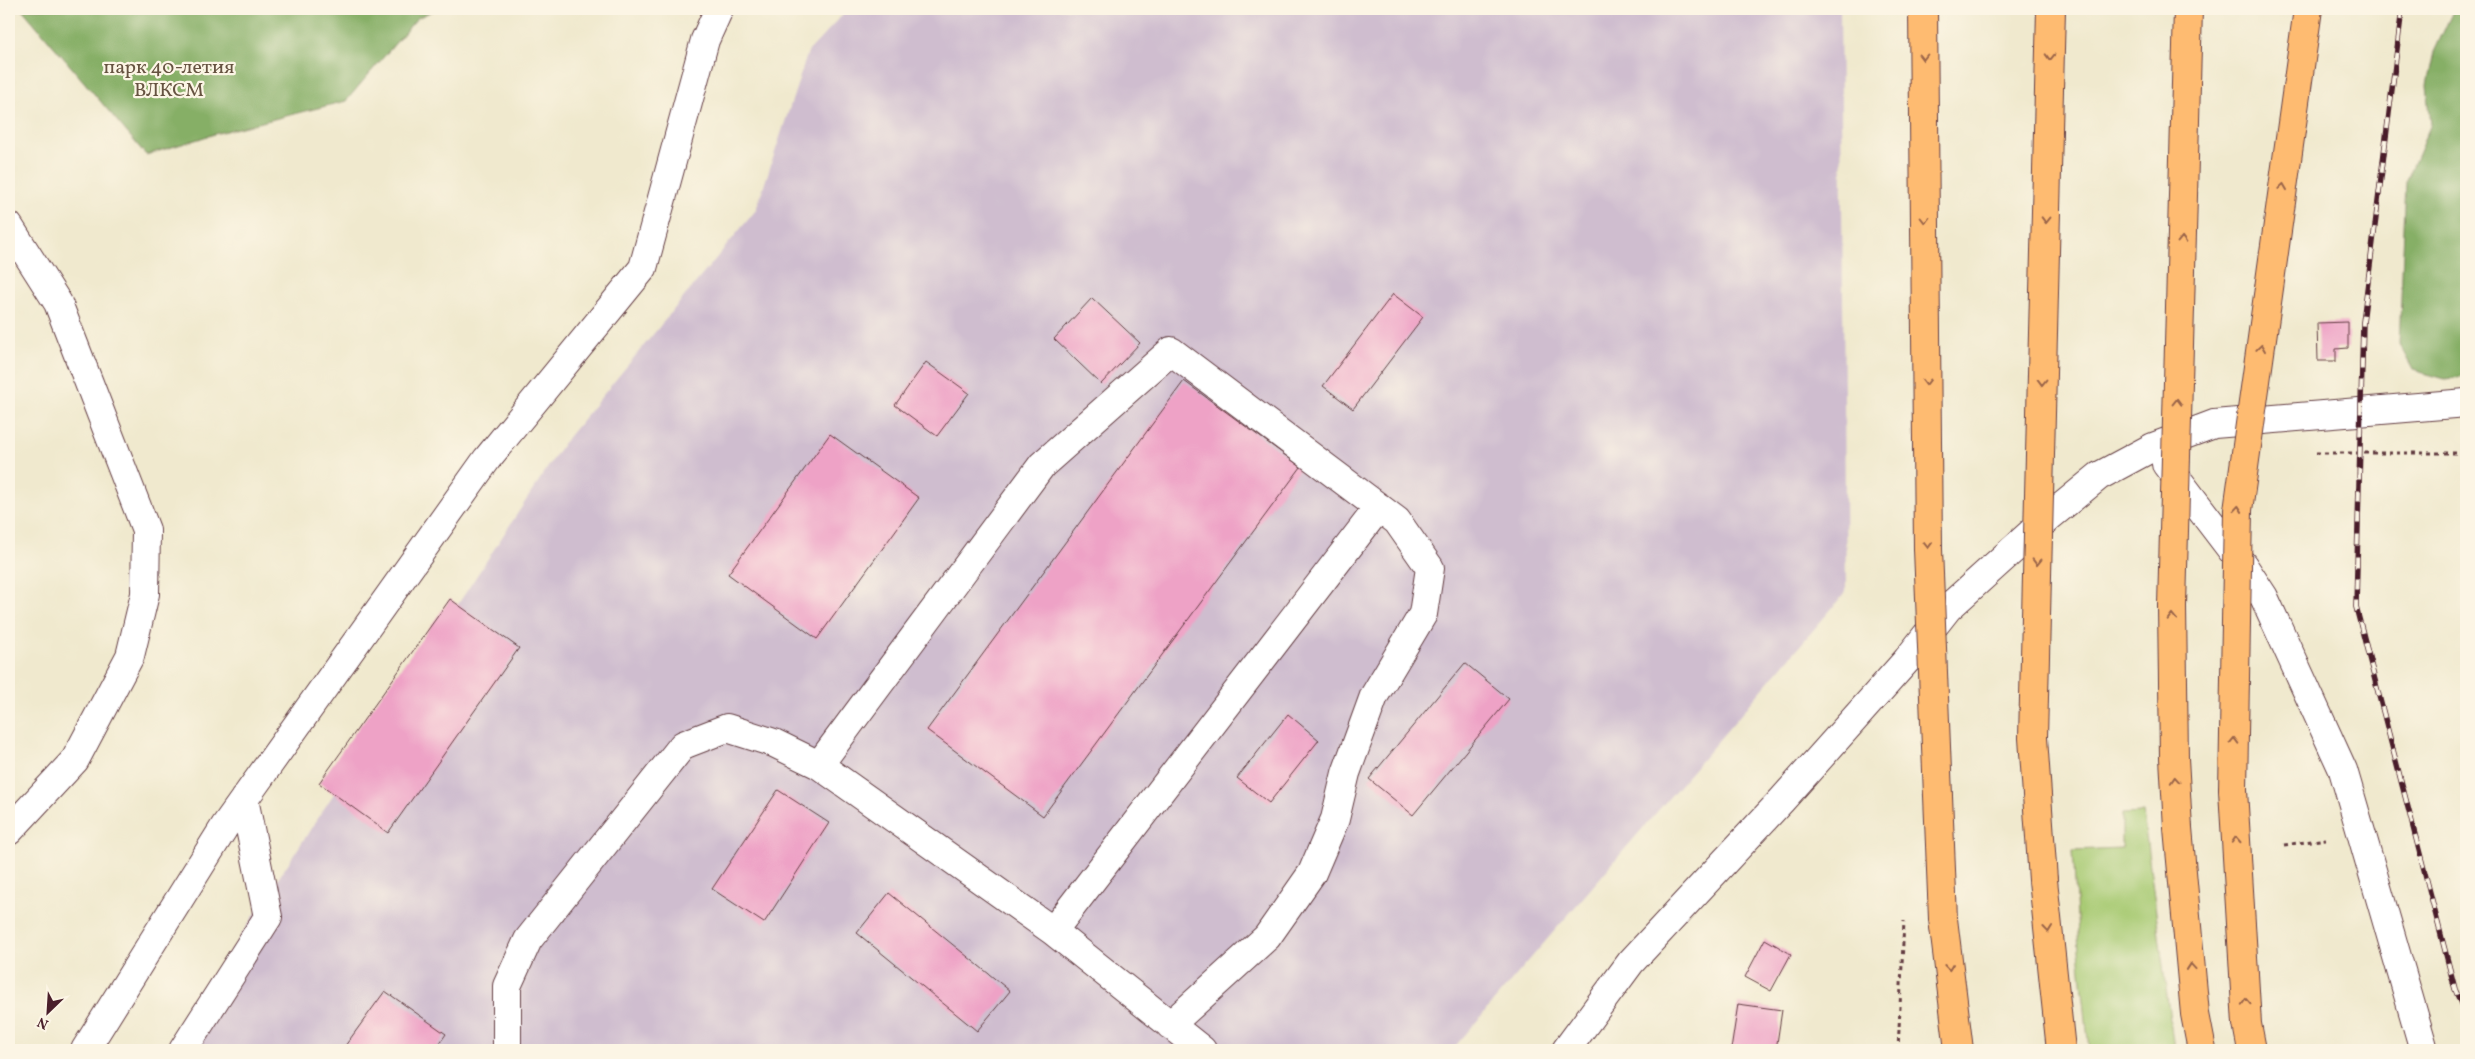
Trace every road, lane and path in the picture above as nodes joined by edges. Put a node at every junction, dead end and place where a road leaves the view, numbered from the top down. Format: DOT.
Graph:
graph roads {
  1 [pos="719,9"];
  2 [pos="1923,9"];
  3 [pos="2051,9"];
  4 [pos="2188,9"];
  5 [pos="2308,9"];
  6 [pos="9,226"];
  7 [pos="2466,403"];
  8 [pos="2153,447"];
  9 [pos="2314,453"];
  10 [pos="2466,453"];
  11 [pos="1379,507"];
  12 [pos="819,765"];
  13 [pos="244,799"];
  14 [pos="9,831"];
  15 [pos="1904,921"];
  16 [pos="1053,931"];
  17 [pos="1631,962"];
  18 [pos="1170,1025"];
  19 [pos="85,1050"];
  20 [pos="183,1050"];
  21 [pos="507,1050"];
  22 [pos="1202,1050"];
  23 [pos="1546,1050"];
  24 [pos="1566,1050"];
  25 [pos="1898,1050"];
  26 [pos="1960,1050"];
  27 [pos="2061,1050"];
  28 [pos="2202,1050"];
  29 [pos="2252,1050"];
  30 [pos="2424,1050"];
  1 -- 13 [label="street"];
  2 -- 26 [label="main road, one-way, bridge"];
  3 -- 27 [label="main road, one-way, bridge"];
  28 -- 4 [label="main road, one-way, bridge"];
  29 -- 5 [label="main road, one-way, bridge"];
  6 -- 14 [label="street"];
  7 -- 8 [label="street"];
  8 -- 17 [label="street"];
  8 -- 30 [label="street"];
  9 -- 10 [label="path"];
  11 -- 12 [label="street"];
  11 -- 16 [label="street"];
  11 -- 18 [label="street"];
  12 -- 16 [label="street"];
  12 -- 21 [label="street"];
  13 -- 19 [label="street"];
  13 -- 20 [label="street"];
  15 -- 25 [label="path"];
  16 -- 18 [label="street"];
  17 -- 23 [label="street"];
  17 -- 24 [label="street"];
  18 -- 22 [label="street"];
}
